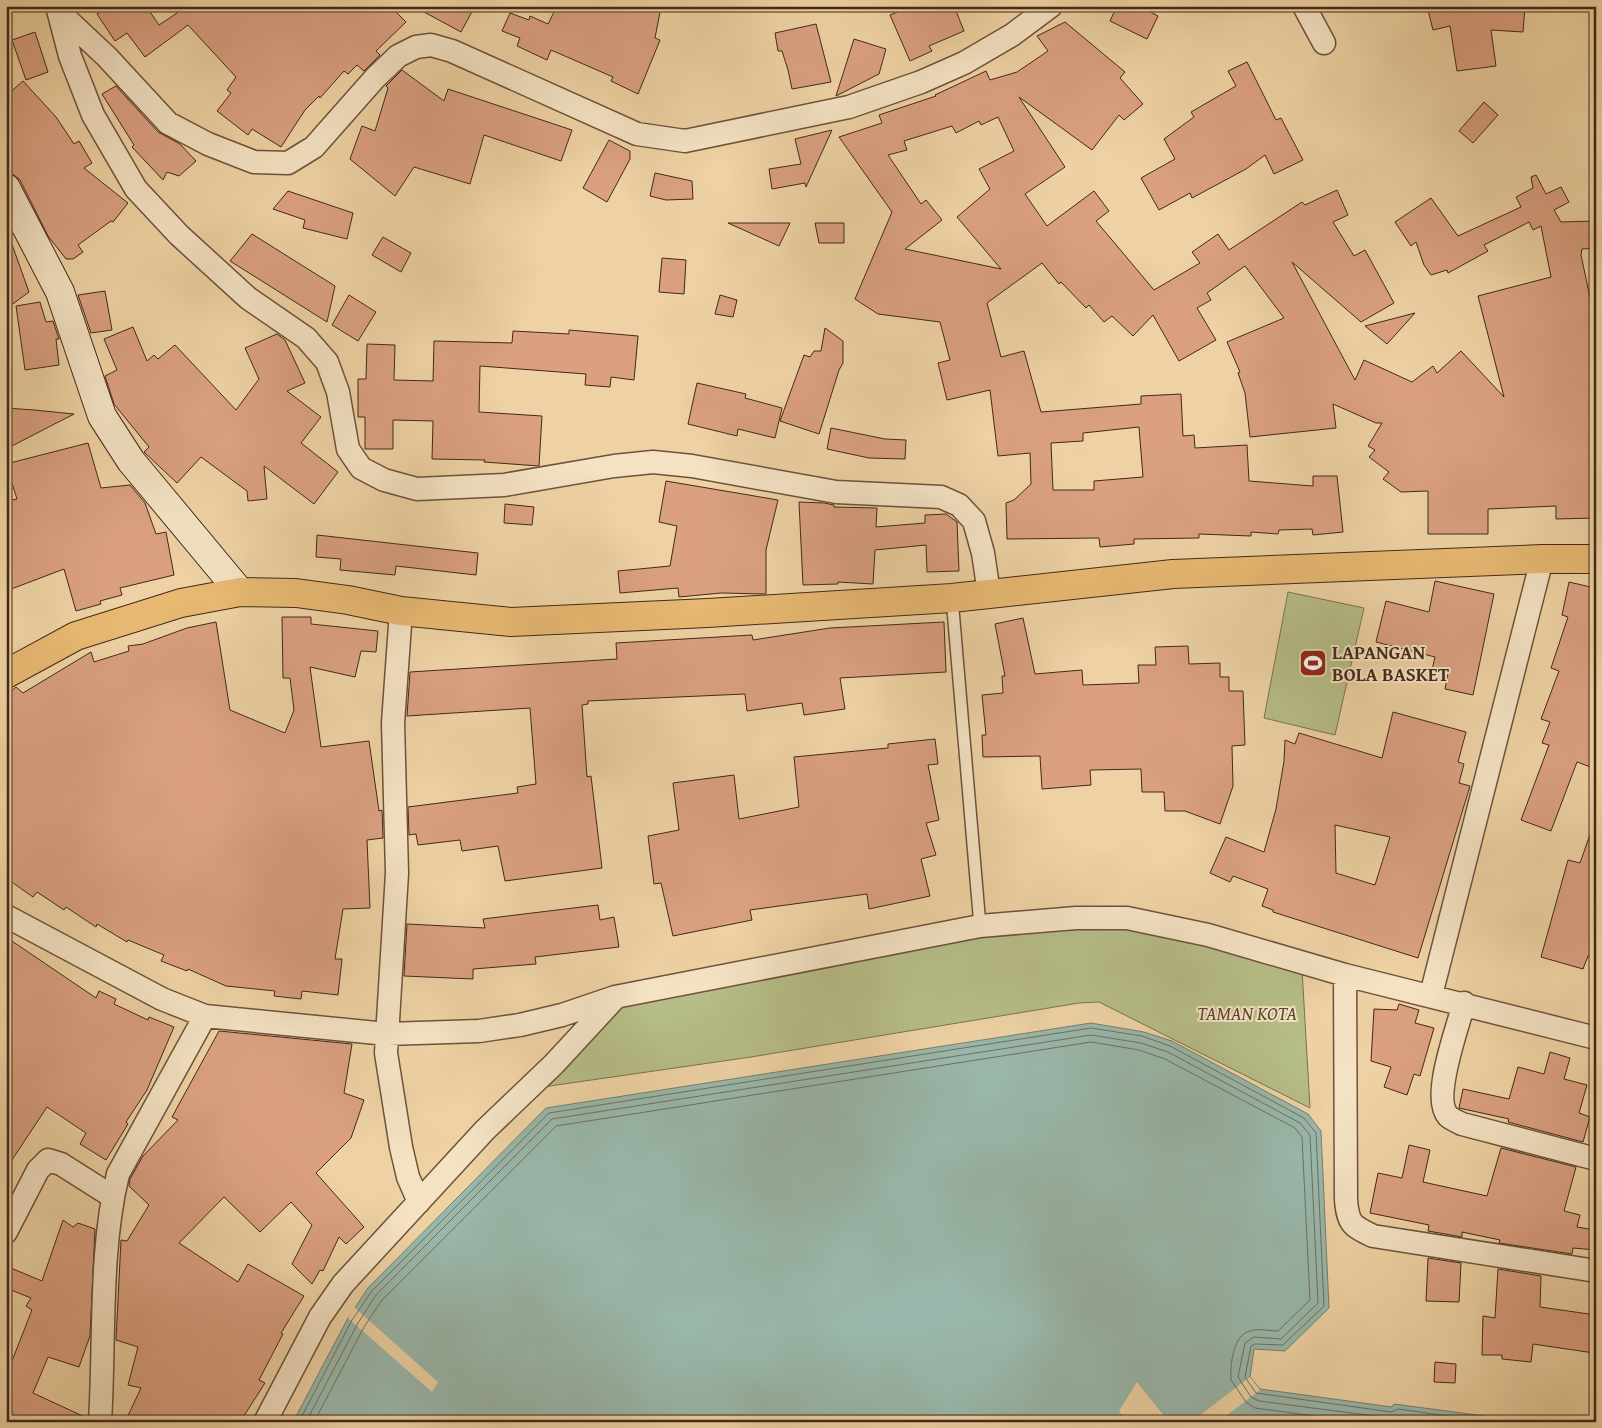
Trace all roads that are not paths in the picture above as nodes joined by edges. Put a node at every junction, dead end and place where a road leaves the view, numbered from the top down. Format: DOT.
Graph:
graph roads {
  1 [pos="1051,6"];
  2 [pos="1304,6"];
  3 [pos="58,9"];
  4 [pos="1324,43"];
  5 [pos="6,188"];
  6 [pos="1542,559"];
  7 [pos="1596,560"];
  8 [pos="240,592"];
  9 [pos="989,593"];
  10 [pos="952,598"];
  11 [pos="400,612"];
  12 [pos="6,674"];
  13 [pos="6,916"];
  14 [pos="980,926"];
  15 [pos="1345,975"];
  16 [pos="1431,995"];
  17 [pos="615,997"];
  18 [pos="1464,1004"];
  19 [pos="205,1016"];
  20 [pos="387,1034"];
  21 [pos="1596,1038"];
  22 [pos="1596,1159"];
  23 [pos="113,1197"];
  24 [pos="419,1202"];
  25 [pos="6,1232"];
  26 [pos="1596,1271"];
  27 [pos="100,1422"];
  28 [pos="265,1422"];
  1 -- 3 [label="street"];
  2 -- 4 [label="street"];
  3 -- 9 [label="street"];
  5 -- 8 [label="street"];
  6 -- 7 [label="highway"];
  6 -- 9 [label="highway"];
  6 -- 16 [label="street"];
  8 -- 11 [label="highway"];
  8 -- 12 [label="highway"];
  9 -- 10 [label="highway"];
  10 -- 11 [label="highway"];
  10 -- 14 [label="lane"];
  11 -- 20 [label="street"];
  13 -- 19 [label="street"];
  14 -- 15 [label="street"];
  14 -- 17 [label="street"];
  15 -- 16 [label="street"];
  15 -- 26 [label="street"];
  16 -- 18 [label="street"];
  17 -- 20 [label="street"];
  17 -- 24 [label="street"];
  18 -- 21 [label="street"];
  18 -- 22 [label="street"];
  19 -- 20 [label="street"];
  19 -- 23 [label="street"];
  20 -- 24 [label="street"];
  23 -- 25 [label="street"];
  23 -- 27 [label="street"];
  24 -- 28 [label="street"];
}
